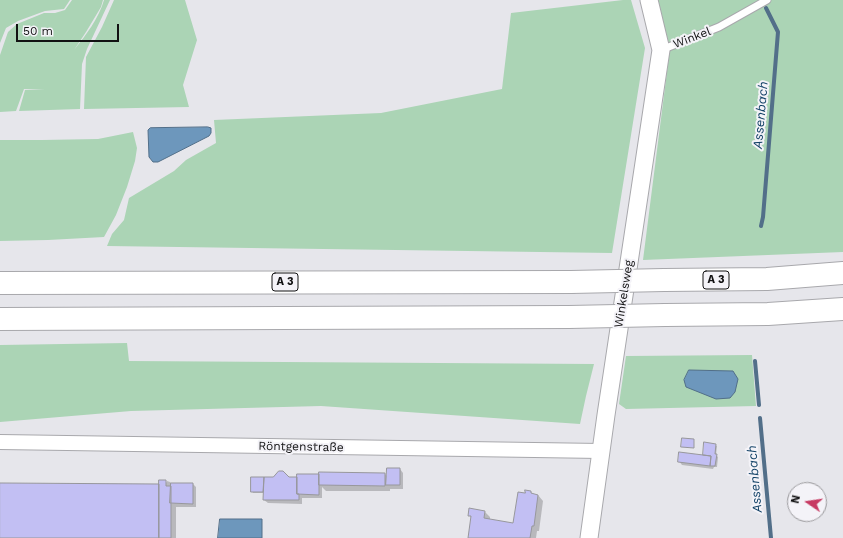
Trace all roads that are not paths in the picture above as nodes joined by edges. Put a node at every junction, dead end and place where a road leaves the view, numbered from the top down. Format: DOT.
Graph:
graph roads {
  1 [pos="649,0"];
  2 [pos="767,0"];
  3 [pos="661,50"];
  4 [pos="843,273"];
  5 [pos="0,283"];
  6 [pos="843,309"];
  7 [pos="0,319"];
  8 [pos="0,442"];
  9 [pos="601,450"];
  10 [pos="589,538"];
  1 -- 3 [label="street, Winkel"];
  2 -- 3 [label="lane, Winkel"];
  3 -- 9 [label="street, Winkelsweg"];
  4 -- 5 [label="highway, A 3, bridge"];
  6 -- 7 [label="highway, bridge"];
  8 -- 9 [label="street, Röntgenstraße"];
  9 -- 10 [label="street, Winkelsweg"];
}
